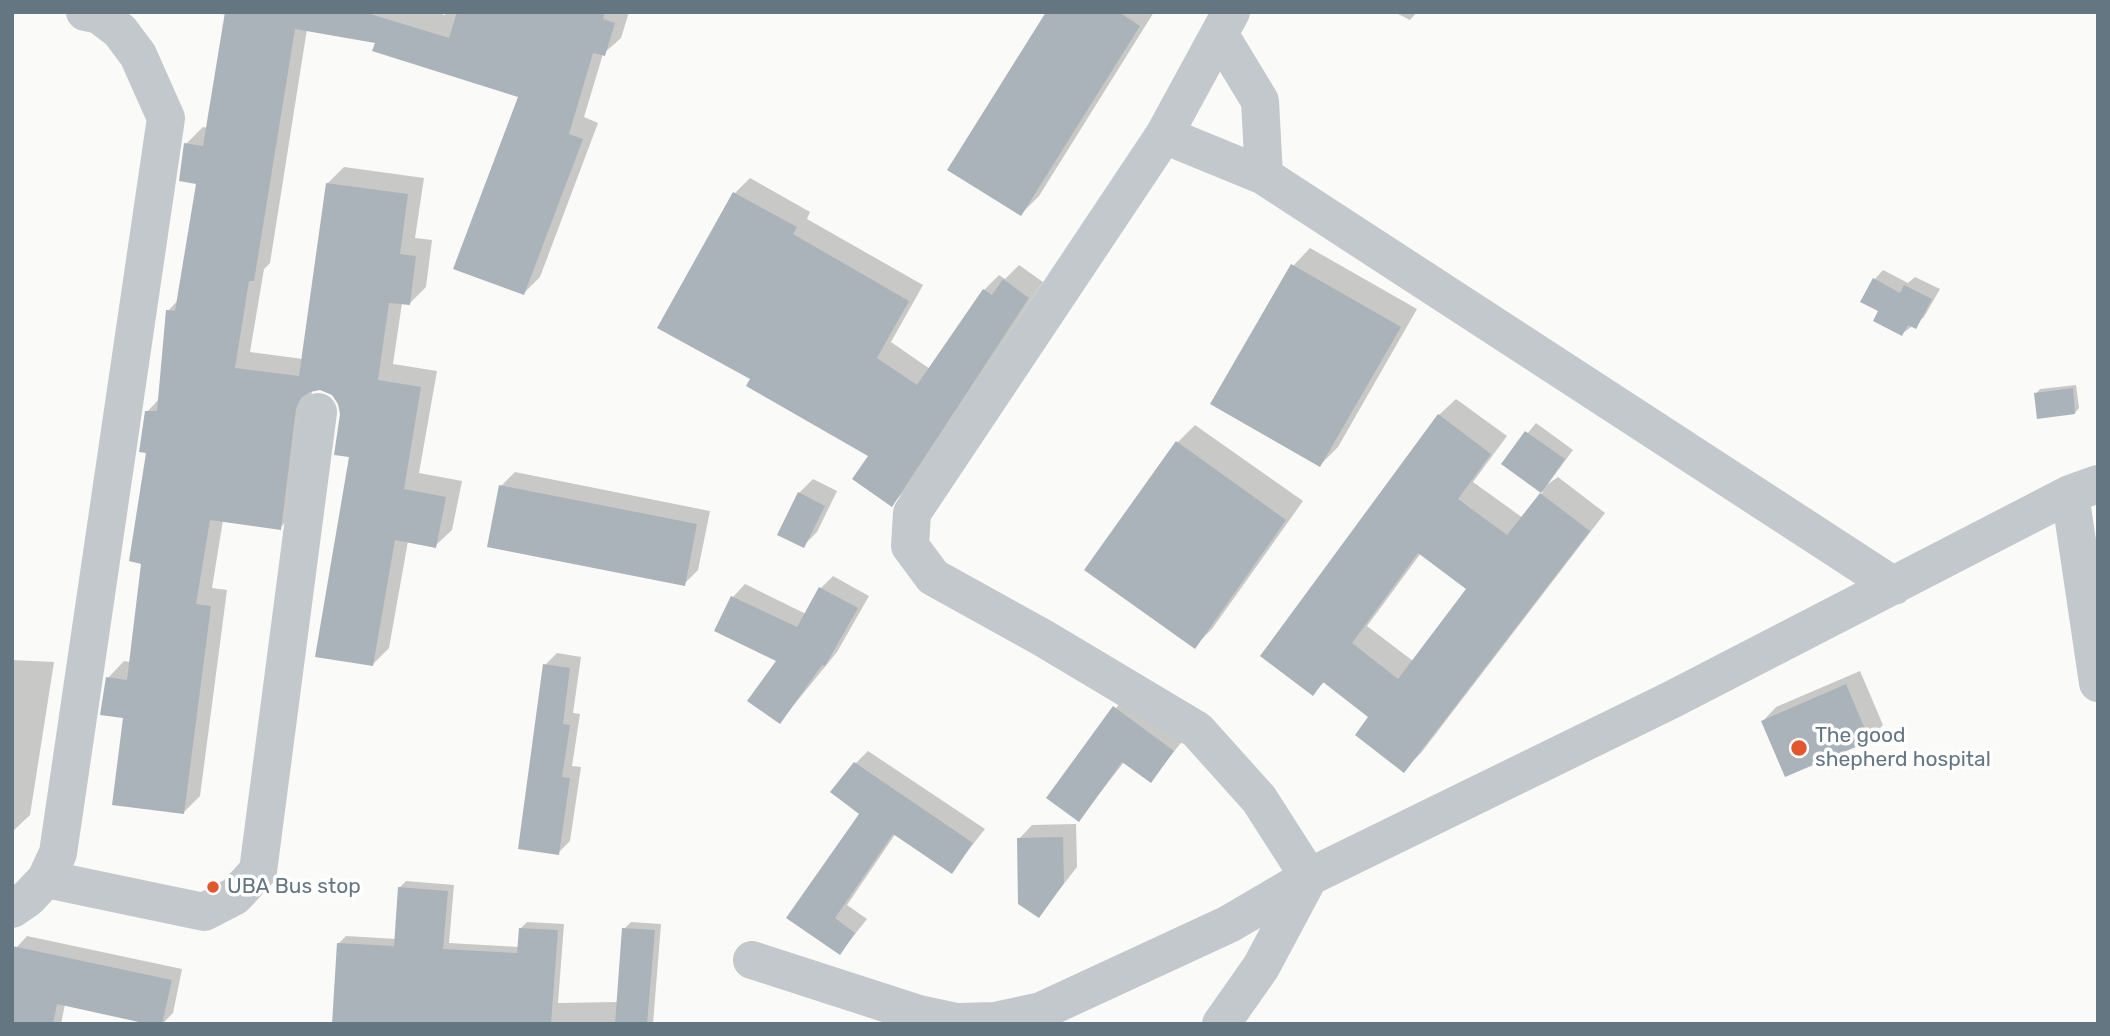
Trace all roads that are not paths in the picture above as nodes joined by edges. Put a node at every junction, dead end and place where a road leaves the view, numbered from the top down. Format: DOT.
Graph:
graph roads {
  1 [pos="85,12"];
  2 [pos="1225,24"];
  3 [pos="1164,135"];
  4 [pos="1264,176"];
  5 [pos="318,412"];
  6 [pos="2084,489"];
  7 [pos="1894,586"];
  8 [pos="2098,683"];
  9 [pos="1309,877"];
  10 [pos="46,880"];
  11 [pos="12,909"];
  12 [pos="752,960"];
  13 [pos="1221,1024"];
  1 -- 10 [label="street"];
  2 -- 3 [label="street"];
  2 -- 4 [label="street"];
  3 -- 4 [label="street"];
  3 -- 9 [label="street"];
  4 -- 7 [label="street"];
  5 -- 10 [label="street"];
  6 -- 7 [label="street"];
  6 -- 8 [label="street"];
  7 -- 9 [label="street"];
  9 -- 12 [label="street"];
  9 -- 13 [label="street"];
  10 -- 11 [label="street"];
}
